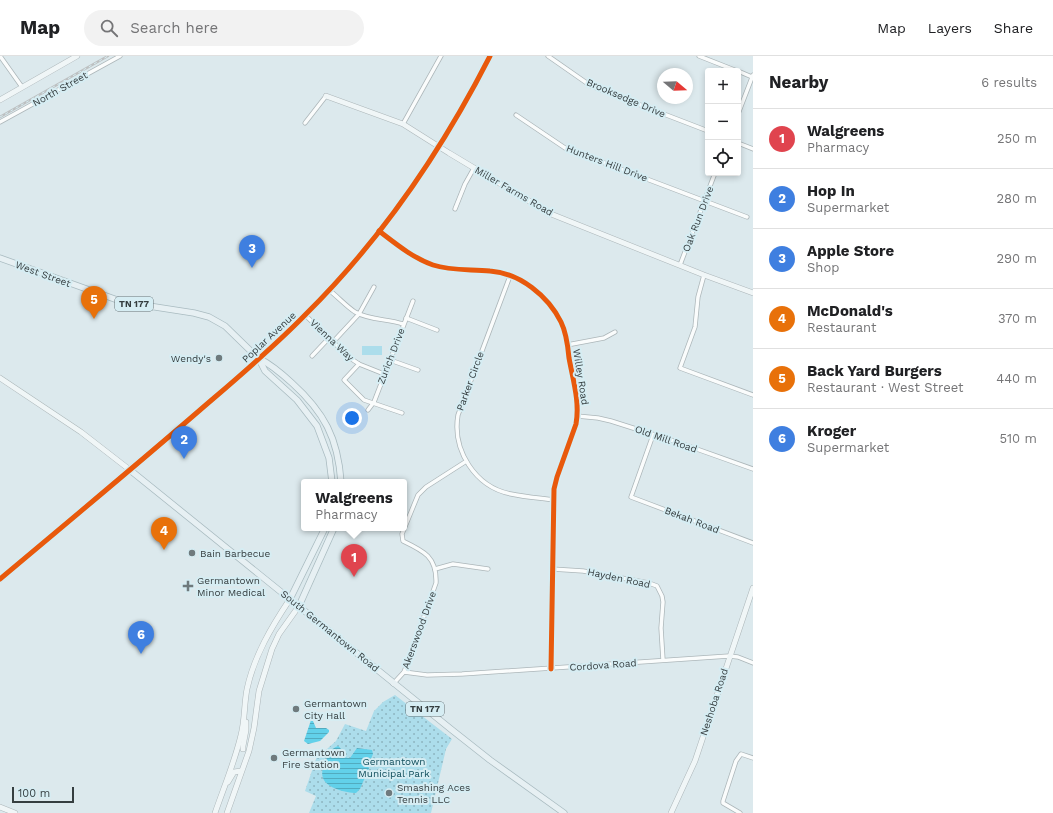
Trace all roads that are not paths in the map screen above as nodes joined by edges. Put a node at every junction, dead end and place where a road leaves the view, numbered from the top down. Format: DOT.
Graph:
graph roads {
  1 [pos="0,56"];
  2 [pos="78,56"];
  3 [pos="120,56"];
  4 [pos="441,56"];
  5 [pos="490,56"];
  6 [pos="548,56"];
  7 [pos="699,56"];
  8 [pos="730,68"];
  9 [pos="741,72"];
  10 [pos="753,76"];
  11 [pos="22,87"];
  12 [pos="326,96"];
  13 [pos="0,100"];
  14 [pos="741,106"];
  15 [pos="516,115"];
  16 [pos="0,122"];
  17 [pos="305,123"];
  18 [pos="403,124"];
  19 [pos="705,130"];
  20 [pos="741,144"];
  21 [pos="440,146"];
  22 [pos="753,149"];
  23 [pos="474,168"];
  24 [pos="714,176"];
  25 [pos="705,201"];
  26 [pos="455,209"];
  27 [pos="747,217"];
  28 [pos="379,231"];
  29 [pos="0,258"];
  30 [pos="680,265"];
  31 [pos="704,275"];
  32 [pos="510,276"];
  33 [pos="374,287"];
  34 [pos="329,290"];
  35 [pos="753,293"];
  36 [pos="412,301"];
  37 [pos="359,314"];
  38 [pos="306,315"];
  39 [pos="406,318"];
  40 [pos="403,324"];
  41 [pos="437,330"];
  42 [pos="615,332"];
  43 [pos="329,338"];
  44 [pos="333,342"];
  45 [pos="567,345"];
  46 [pos="312,356"];
  47 [pos="259,359"];
  48 [pos="390,360"];
  49 [pos="359,364"];
  50 [pos="418,370"];
  51 [pos="384,374"];
  52 [pos="0,378"];
  53 [pos="753,395"];
  54 [pos="374,402"];
  55 [pos="368,410"];
  56 [pos="402,412"];
  57 [pos="577,416"];
  58 [pos="653,435"];
  59 [pos="465,462"];
  60 [pos="753,469"];
  61 [pos="130,470"];
  62 [pos="332,479"];
  63 [pos="341,479"];
  64 [pos="554,500"];
  65 [pos="407,522"];
  66 [pos="324,531"];
  67 [pos="333,531"];
  68 [pos="403,531"];
  69 [pos="753,543"];
  70 [pos="488,568"];
  71 [pos="435,569"];
  72 [pos="552,569"];
  73 [pos="0,578"];
  74 [pos="753,590"];
  75 [pos="290,598"];
  76 [pos="299,606"];
  77 [pos="730,656"];
  78 [pos="663,660"];
  79 [pos="753,663"];
  80 [pos="551,669"];
  81 [pos="404,672"];
  82 [pos="393,684"];
  83 [pos="243,749"];
  84 [pos="753,758"];
  85 [pos="241,771"];
  86 [pos="222,794"];
  87 [pos="0,807"];
  88 [pos="216,811"];
  89 [pos="15,813"];
  90 [pos="227,813"];
  91 [pos="564,813"];
  92 [pos="671,813"];
  93 [pos="740,813"];
  1 -- 11 [label="street"];
  2 -- 11 [label="street"];
  3 -- 16 [label="street, North Street"];
  4 -- 18 [label="street"];
  5 -- 21 [label="main road, Poplar Avenue"];
  6 -- 19 [label="street, Brooksedge Drive"];
  7 -- 8 [label="street"];
  9 -- 10 [label="street"];
  10 -- 14 [label="street"];
  11 -- 13 [label="street"];
  12 -- 17 [label="street"];
  12 -- 18 [label="street, Miller Farms Road"];
  15 -- 25 [label="street, Hunters Hill Drive"];
  18 -- 21 [label="street, Miller Farms Road"];
  20 -- 22 [label="street"];
  21 -- 23 [label="street, Miller Farms Road"];
  21 -- 28 [label="main road, Poplar Avenue"];
  23 -- 26 [label="street"];
  23 -- 30 [label="street, Miller Farms Road"];
  24 -- 25 [label="street, Oak Run Drive"];
  25 -- 27 [label="street, Hunters Hill Drive"];
  25 -- 30 [label="street, Oak Run Drive"];
  28 -- 32 [label="street, Willey Road"];
  28 -- 34 [label="main road, Poplar Avenue"];
  29 -- 47 [label="main road, West Street / TN 177"];
  30 -- 31 [label="street, Miller Farms Road"];
  31 -- 35 [label="street, Miller Farms Road"];
  31 -- 53 [label="street"];
  32 -- 45 [label="street, Willey Road"];
  32 -- 59 [label="street, Parker Circle"];
  33 -- 37 [label="street"];
  34 -- 37 [label="street"];
  34 -- 38 [label="main road, Poplar Avenue"];
  36 -- 39 [label="street, Zurich Drive"];
  37 -- 40 [label="street"];
  37 -- 44 [label="street"];
  38 -- 43 [label="street, Vienna Way"];
  38 -- 47 [label="main road, Poplar Avenue"];
  39 -- 40 [label="street, Zurich Drive"];
  39 -- 41 [label="street"];
  40 -- 48 [label="street, Zurich Drive"];
  42 -- 45 [label="street"];
  43 -- 44 [label="street, Vienna Way"];
  43 -- 46 [label="street"];
  44 -- 49 [label="street, Vienna Way"];
  45 -- 57 [label="street, Willey Road"];
  47 -- 61 [label="main road, Poplar Avenue"];
  47 -- 62 [label="main road"];
  47 -- 63 [label="main road"];
  48 -- 50 [label="street"];
  48 -- 51 [label="street, Zurich Drive"];
  49 -- 51 [label="street, Vienna Way"];
  49 -- 54 [label="street, Vienna Way"];
  51 -- 54 [label="street, Zurich Drive"];
  52 -- 61 [label="street, South Germantown Road"];
  54 -- 55 [label="street, Zurich Drive"];
  54 -- 56 [label="street, Vienna Way"];
  57 -- 58 [label="street, Old Mill Road"];
  57 -- 64 [label="street, Willey Road"];
  58 -- 60 [label="street, Old Mill Road"];
  58 -- 69 [label="street, Bekah Road"];
  59 -- 64 [label="street, Parker Circle"];
  59 -- 65 [label="street"];
  61 -- 73 [label="main road, Poplar Avenue"];
  61 -- 75 [label="main road, South Germantown Road / TN 177"];
  64 -- 72 [label="street, Willey Road"];
  66 -- 75 [label="main road"];
  67 -- 76 [label="main road"];
  68 -- 71 [label="street"];
  70 -- 71 [label="street"];
  71 -- 81 [label="street, Akerswood Drive"];
  72 -- 78 [label="street, Hayden Road"];
  72 -- 80 [label="street, Willey Road"];
  74 -- 77 [label="street, Neshoba Road"];
  75 -- 76 [label="main road, South Germantown Road / TN 177"];
  75 -- 83 [label="street"];
  76 -- 82 [label="main road, South Germantown Road / TN 177"];
  76 -- 83 [label="street"];
  77 -- 78 [label="street, Cordova Road"];
  77 -- 79 [label="street, Cordova Road"];
  77 -- 92 [label="street, Neshoba Road"];
  78 -- 80 [label="street, Cordova Road"];
  80 -- 81 [label="street, Cordova Road"];
  81 -- 82 [label="street, Akerswood Drive"];
  82 -- 91 [label="main road, South Germantown Road / TN 177"];
  83 -- 85 [label="street"];
  83 -- 86 [label="street"];
  84 -- 93 [label="street"];
  85 -- 86 [label="street"];
  85 -- 90 [label="street"];
  86 -- 88 [label="street"];
  87 -- 89 [label="street"];
  88 -- 90 [label="street"];
}
